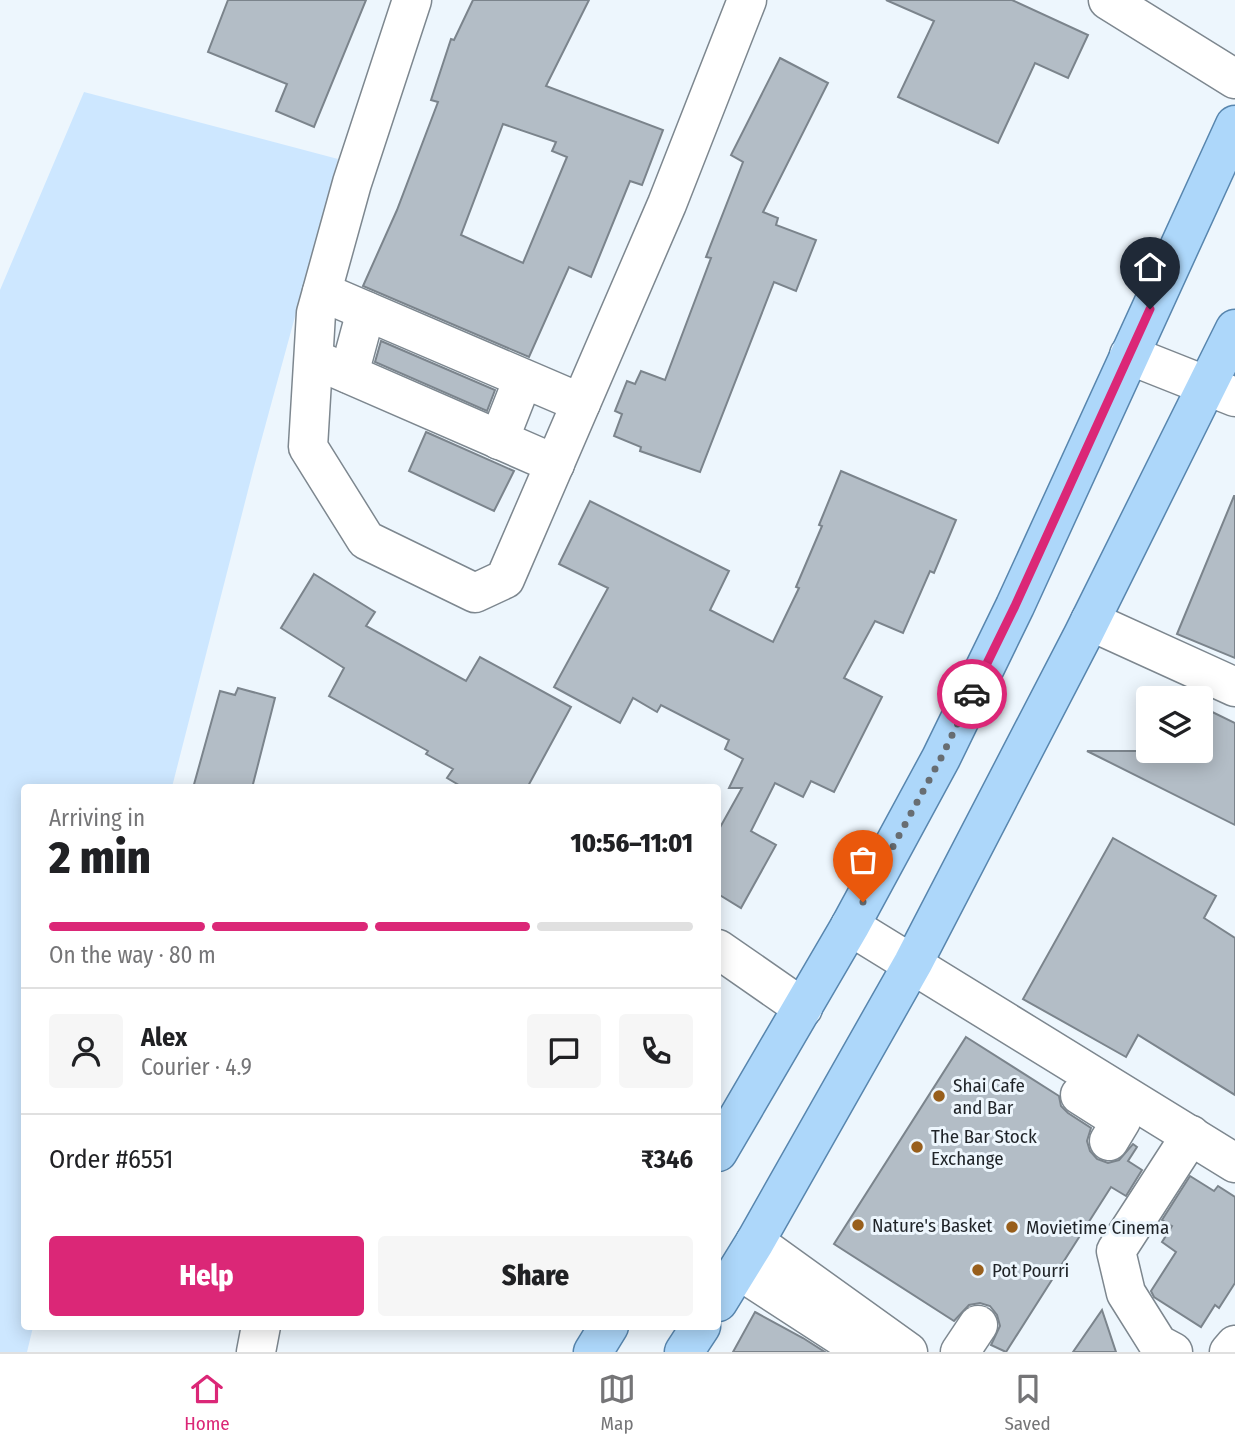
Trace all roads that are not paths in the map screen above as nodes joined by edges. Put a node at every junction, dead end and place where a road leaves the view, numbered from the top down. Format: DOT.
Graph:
graph roads {
  1 [pos="412,0"];
  2 [pos="747,0"];
  3 [pos="1108,0"];
  4 [pos="1235,79"];
  5 [pos="1235,125"];
  6 [pos="322,292"];
  7 [pos="366,311"];
  8 [pos="1235,328"];
  9 [pos="1129,355"];
  10 [pos="313,359"];
  11 [pos="349,374"];
  12 [pos="523,379"];
  13 [pos="1221,392"];
  14 [pos="581,403"];
  15 [pos="499,440"];
  16 [pos="555,464"];
  17 [pos="1090,621"];
  18 [pos="1235,687"];
  19 [pos="850,926"];
  20 [pos="721,950"];
  21 [pos="907,973"];
  22 [pos="803,1008"];
  23 [pos="1191,1135"];
  24 [pos="1109,1141"];
  25 [pos="721,1147"];
  26 [pos="1235,1163"];
  27 [pos="747,1256"];
  28 [pos="721,1297"];
  29 [pos="260,1330"];
  30 [pos="607,1330"];
  31 [pos="698,1330"];
  32 [pos="1235,1345"];
  33 [pos="256,1352"];
  34 [pos="593,1352"];
  35 [pos="684,1352"];
  36 [pos="865,1352"];
  37 [pos="908,1352"];
  38 [pos="1173,1352"];
  39 [pos="1229,1352"];
  1 -- 6 [label="street"];
  2 -- 14 [label="street"];
  3 -- 4 [label="street"];
  5 -- 9 [label="main road"];
  6 -- 7 [label="street"];
  6 -- 10 [label="street"];
  7 -- 11 [label="street"];
  7 -- 12 [label="street"];
  8 -- 13 [label="main road"];
  9 -- 13 [label="street"];
  9 -- 19 [label="main road"];
  10 -- 11 [label="street"];
  10 -- 16 [label="street"];
  11 -- 15 [label="street"];
  12 -- 14 [label="street"];
  12 -- 15 [label="street"];
  13 -- 17 [label="main road"];
  14 -- 16 [label="street"];
  15 -- 16 [label="street"];
  17 -- 18 [label="street"];
  17 -- 21 [label="main road"];
  19 -- 21 [label="street"];
  19 -- 22 [label="main road"];
  20 -- 22 [label="street"];
  21 -- 23 [label="street"];
  21 -- 24 [label="street"];
  21 -- 27 [label="main road"];
  22 -- 25 [label="main road"];
  23 -- 26 [label="street"];
  23 -- 38 [label="street"];
  27 -- 28 [label="main road"];
  27 -- 36 [label="street"];
  27 -- 37 [label="street"];
  29 -- 33 [label="street"];
  30 -- 34 [label="main road"];
  31 -- 35 [label="main road"];
  32 -- 39 [label="street"];
}
